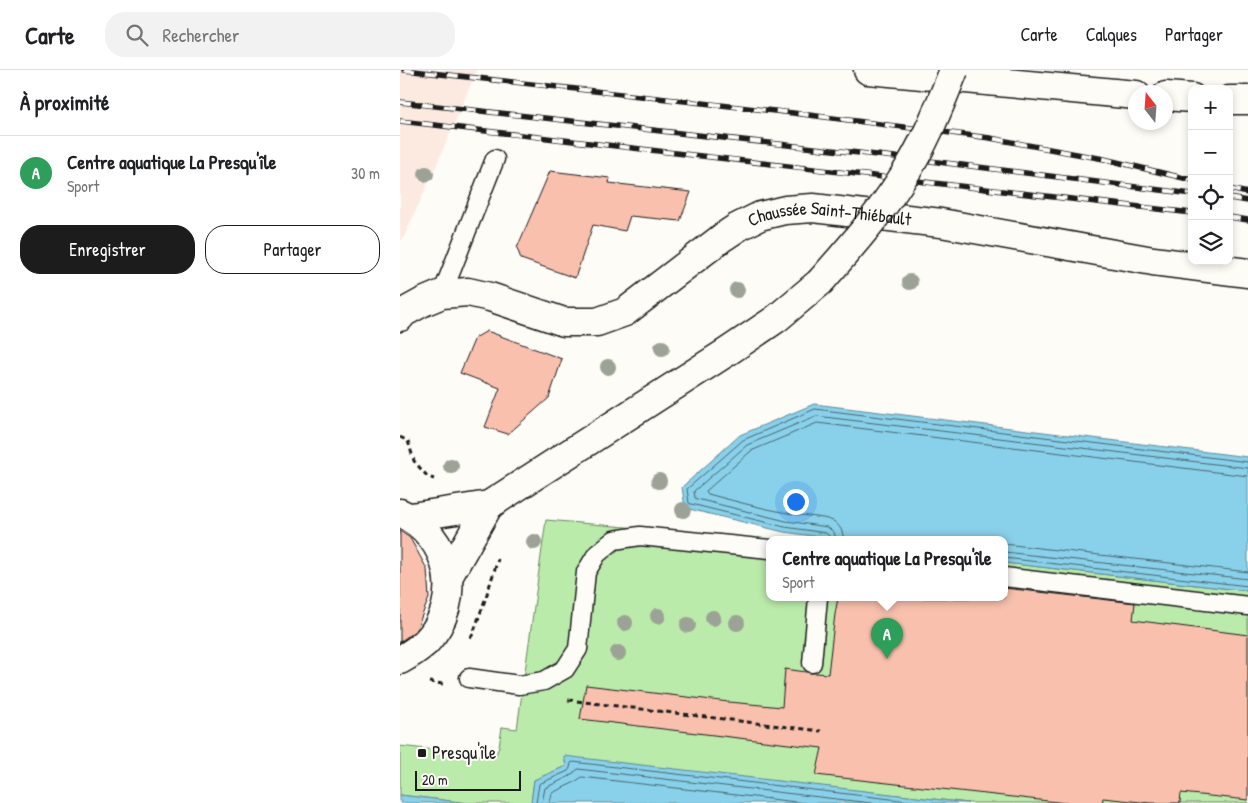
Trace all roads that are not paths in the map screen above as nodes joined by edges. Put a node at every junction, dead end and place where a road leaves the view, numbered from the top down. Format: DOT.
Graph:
graph roads {
  1 [pos="868,70"];
  2 [pos="954,70"];
  3 [pos="1128,94"];
  4 [pos="1173,97"];
  5 [pos="1188,98"];
  6 [pos="1233,100"];
  7 [pos="1248,100"];
  8 [pos="495,159"];
  9 [pos="1248,272"];
  10 [pos="442,294"];
  11 [pos="400,316"];
  12 [pos="489,505"];
  13 [pos="406,515"];
  14 [pos="766,549"];
  15 [pos="448,577"];
  16 [pos="1008,577"];
  17 [pos="818,601"];
  18 [pos="1248,606"];
  19 [pos="400,660"];
  20 [pos="812,663"];
  21 [pos="469,678"];
  1 -- 3 [label="street"];
  2 -- 12 [label="street, bridge"];
  4 -- 5 [label="street"];
  6 -- 7 [label="street"];
  8 -- 10 [label="lane"];
  9 -- 10 [label="street, Chaussée Saint-Thiébault"];
  10 -- 11 [label="street, Chaussée Saint-Thiébault"];
  12 -- 13 [label="street"];
  12 -- 15 [label="street"];
  13 -- 15 [label="street"];
  14 -- 21 [label="lane"];
  15 -- 19 [label="street"];
  16 -- 18 [label="lane"];
  17 -- 20 [label="lane"];
}
